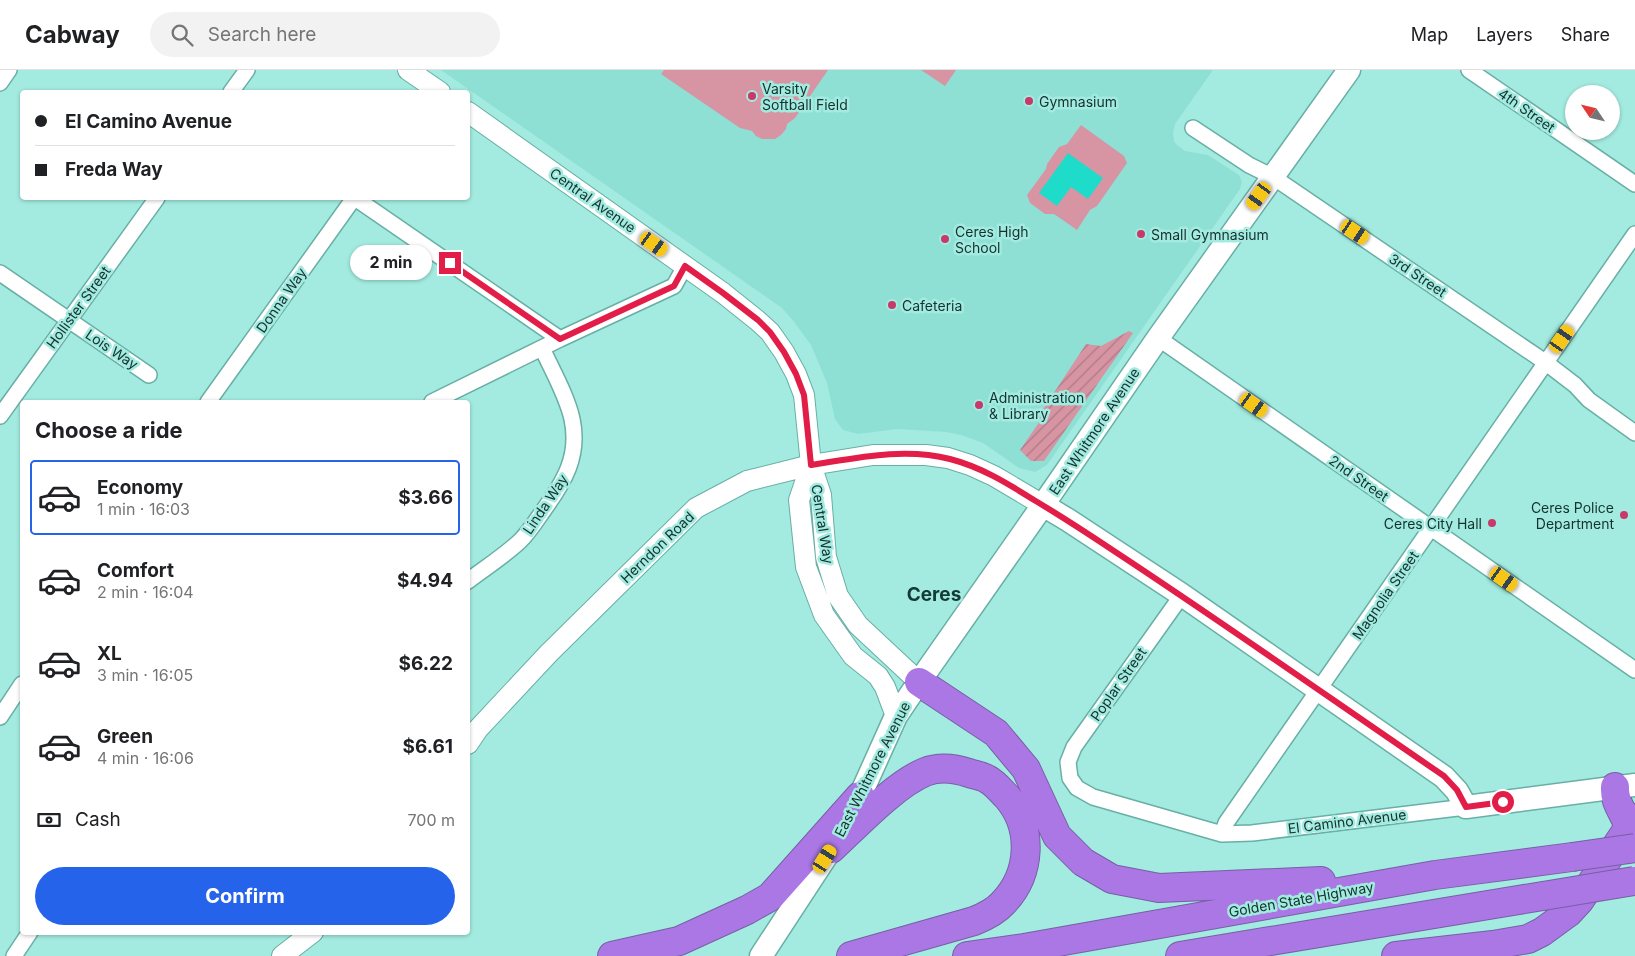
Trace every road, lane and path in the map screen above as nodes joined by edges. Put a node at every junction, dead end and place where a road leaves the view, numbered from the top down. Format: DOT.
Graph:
graph roads {
  1 [pos="9,70"];
  2 [pos="247,70"];
  3 [pos="408,70"];
  4 [pos="1350,70"];
  5 [pos="1469,70"];
  6 [pos="0,83"];
  7 [pos="232,90"];
  8 [pos="437,90"];
  9 [pos="470,113"];
  10 [pos="1193,128"];
  11 [pos="1273,177"];
  12 [pos="1635,184"];
  13 [pos="156,200"];
  14 [pos="353,200"];
  15 [pos="357,200"];
  16 [pos="1635,234"];
  17 [pos="685,266"];
  18 [pos="0,273"];
  19 [pos="69,320"];
  20 [pos="1158,338"];
  21 [pos="560,339"];
  22 [pos="542,348"];
  23 [pos="1545,362"];
  24 [pos="149,375"];
  25 [pos="209,400"];
  26 [pos="436,400"];
  27 [pos="0,416"];
  28 [pos="1635,433"];
  29 [pos="811,465"];
  30 [pos="1043,505"];
  31 [pos="1430,528"];
  32 [pos="470,579"];
  33 [pos="1182,595"];
  34 [pos="1635,670"];
  35 [pos="919,682"];
  36 [pos="20,687"];
  37 [pos="1318,690"];
  38 [pos="896,716"];
  39 [pos="0,717"];
  40 [pos="470,741"];
  41 [pos="1070,778"];
  42 [pos="1625,786"];
  43 [pos="860,796"];
  44 [pos="1466,807"];
  45 [pos="1633,831"];
  46 [pos="1222,834"];
  47 [pos="831,849"];
  48 [pos="1435,875"];
  49 [pos="1635,881"];
  50 [pos="28,935"];
  51 [pos="309,935"];
  52 [pos="765,950"];
  53 [pos="14,956"];
  54 [pos="282,956"];
  55 [pos="612,956"];
  56 [pos="851,956"];
  57 [pos="967,956"];
  58 [pos="1180,956"];
  59 [pos="1396,956"];
  1 -- 6 [label="street"];
  2 -- 7 [label="street"];
  3 -- 8 [label="street"];
  4 -- 11 [label="main road, East Whitmore Avenue"];
  5 -- 12 [label="street, 4th Street"];
  9 -- 17 [label="street, Central Avenue"];
  10 -- 11 [label="street, 3rd Street"];
  11 -- 20 [label="main road, East Whitmore Avenue"];
  11 -- 23 [label="street, 3rd Street"];
  13 -- 19 [label="street, Hollister Street"];
  14 -- 25 [label="street, Donna Way"];
  15 -- 21 [label="street"];
  16 -- 23 [label="street, Magnolia Street"];
  17 -- 21 [label="street"];
  17 -- 29 [label="street, Central Avenue"];
  18 -- 19 [label="street, Lois Way"];
  19 -- 24 [label="street, Lois Way"];
  19 -- 27 [label="street, Hollister Street"];
  20 -- 30 [label="main road, East Whitmore Avenue"];
  20 -- 31 [label="street, 2nd Street"];
  21 -- 22 [label="street"];
  22 -- 26 [label="street"];
  22 -- 32 [label="street, Linda Way"];
  23 -- 28 [label="street, 3rd Street"];
  23 -- 31 [label="street, Magnolia Street"];
  29 -- 30 [label="street, Herndon Road"];
  29 -- 35 [label="street, Central Way"];
  29 -- 38 [label="street, Central Way"];
  29 -- 40 [label="street, Herndon Road"];
  30 -- 33 [label="main road"];
  30 -- 35 [label="main road, East Whitmore Avenue"];
  31 -- 34 [label="street, 2nd Street"];
  31 -- 37 [label="street, Magnolia Street"];
  33 -- 37 [label="main road"];
  33 -- 41 [label="street, Poplar Street"];
  35 -- 38 [label="main road, East Whitmore Avenue"];
  35 -- 48 [label="highway"];
  36 -- 39 [label="street"];
  37 -- 44 [label="main road"];
  37 -- 46 [label="street, Magnolia Street"];
  38 -- 43 [label="main road, East Whitmore Avenue"];
  41 -- 46 [label="street, El Camino Avenue"];
  42 -- 44 [label="main road, El Camino Avenue"];
  42 -- 45 [label="highway"];
  43 -- 47 [label="main road, East Whitmore Avenue"];
  43 -- 55 [label="highway"];
  44 -- 46 [label="street, El Camino Avenue"];
  45 -- 48 [label="highway, Golden State Highway, bridge"];
  45 -- 59 [label="highway"];
  47 -- 52 [label="main road, East Whitmore Avenue"];
  47 -- 56 [label="highway"];
  48 -- 57 [label="highway, Golden State Highway"];
  49 -- 58 [label="highway, bridge"];
  50 -- 53 [label="street"];
  51 -- 54 [label="street"];
}
